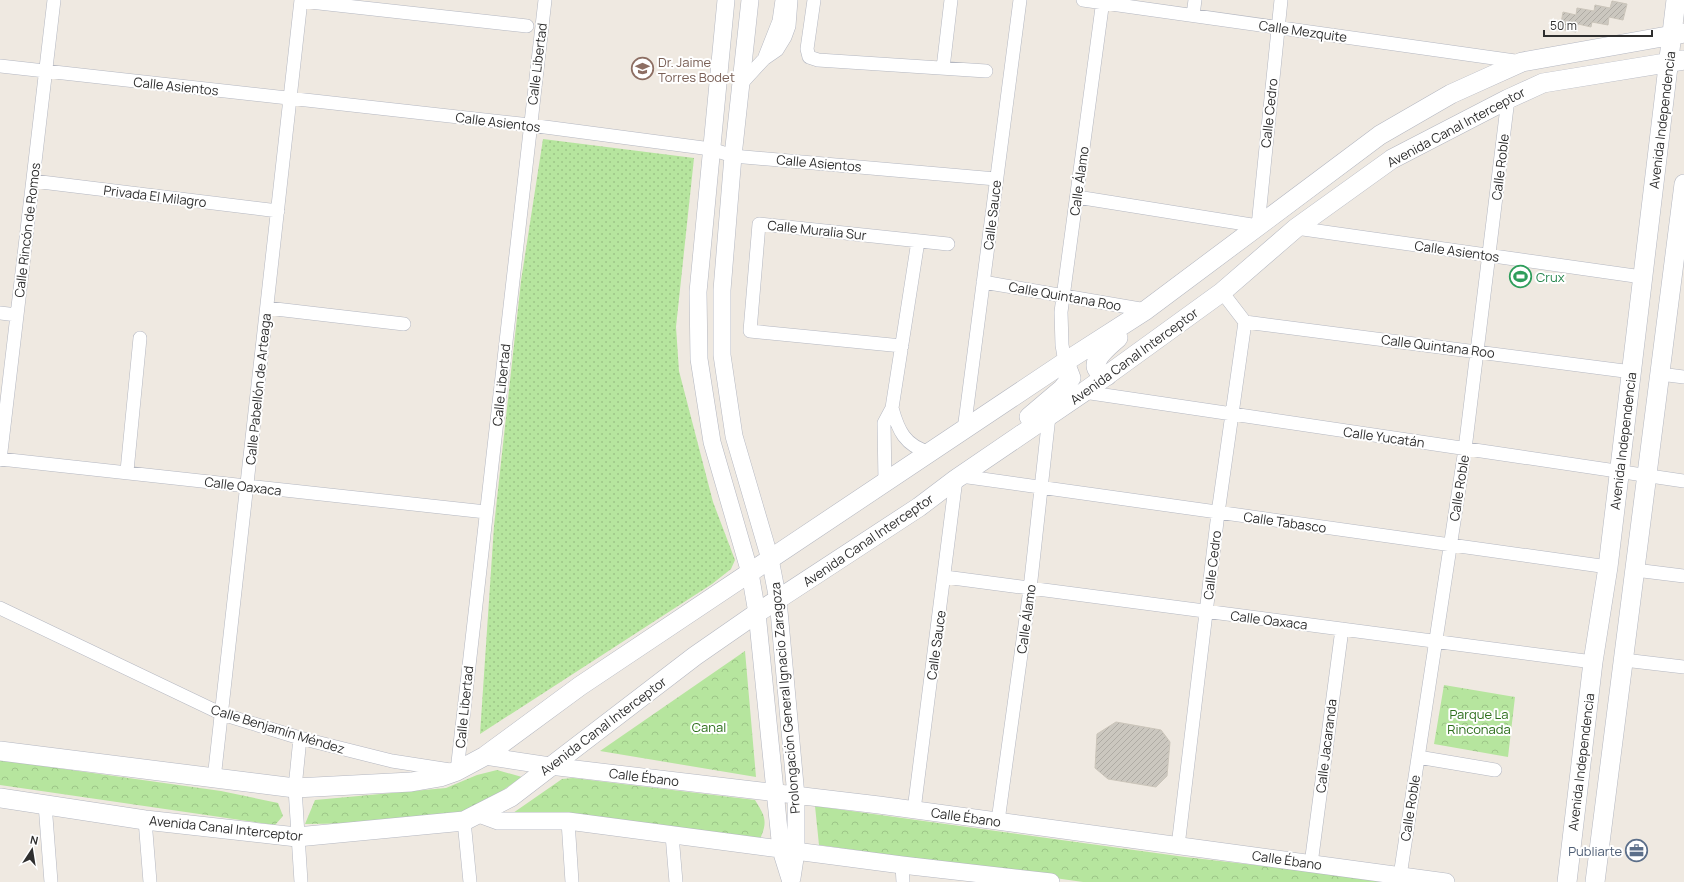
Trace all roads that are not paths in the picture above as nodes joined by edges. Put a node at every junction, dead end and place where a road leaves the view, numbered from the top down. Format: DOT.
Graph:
graph roads {
  1 [pos="54,0"];
  2 [pos="301,0"];
  3 [pos="545,0"];
  4 [pos="726,0"];
  5 [pos="750,0"];
  6 [pos="782,0"];
  7 [pos="790,0"];
  8 [pos="814,0"];
  9 [pos="951,0"];
  10 [pos="1020,0"];
  11 [pos="1083,0"];
  12 [pos="1195,0"];
  13 [pos="1281,0"];
  14 [pos="1676,0"];
  15 [pos="1103,1"];
  16 [pos="1193,15"];
  17 [pos="527,26"];
  18 [pos="1278,27"];
  19 [pos="1678,35"];
  20 [pos="764,59"];
  21 [pos="1677,61"];
  22 [pos="1522,62"];
  23 [pos="0,66"];
  24 [pos="943,68"];
  25 [pos="46,71"];
  26 [pos="986,71"];
  27 [pos="741,84"];
  28 [pos="290,98"];
  29 [pos="1508,99"];
  30 [pos="530,125"];
  31 [pos="711,149"];
  32 [pos="733,156"];
  33 [pos="996,179"];
  34 [pos="33,181"];
  35 [pos="1684,184"];
  36 [pos="1077,196"];
  37 [pos="278,211"];
  38 [pos="1258,226"];
  39 [pos="1296,228"];
  40 [pos="918,241"];
  41 [pos="948,244"];
  42 [pos="1489,256"];
  43 [pos="1679,265"];
  44 [pos="1642,277"];
  45 [pos="983,282"];
  46 [pos="1222,292"];
  47 [pos="1063,296"];
  48 [pos="267,308"];
  49 [pos="1146,310"];
  50 [pos="0,313"];
  51 [pos="17,315"];
  52 [pos="1244,322"];
  53 [pos="404,324"];
  54 [pos="140,338"];
  55 [pos="902,346"];
  56 [pos="1477,351"];
  57 [pos="1065,362"];
  58 [pos="1632,372"];
  59 [pos="1660,374"];
  60 [pos="1107,376"];
  61 [pos="1684,377"];
  62 [pos="1084,392"];
  63 [pos="892,408"];
  64 [pos="1232,415"];
  65 [pos="1049,416"];
  66 [pos="964,430"];
  67 [pos="1465,449"];
  68 [pos="999,451"];
  69 [pos="929,452"];
  70 [pos="0,459"];
  71 [pos="127,471"];
  72 [pos="1620,471"];
  73 [pos="1648,476"];
  74 [pos="959,478"];
  75 [pos="1684,481"];
  76 [pos="885,482"];
  77 [pos="248,487"];
  78 [pos="1041,488"];
  79 [pos="486,512"];
  80 [pos="1218,513"];
  81 [pos="1451,545"];
  82 [pos="770,559"];
  83 [pos="1608,567"];
  84 [pos="1635,570"];
  85 [pos="750,572"];
  86 [pos="1684,576"];
  87 [pos="945,577"];
  88 [pos="1030,589"];
  89 [pos="778,600"];
  90 [pos="0,608"];
  91 [pos="1207,612"];
  92 [pos="757,613"];
  93 [pos="1342,629"];
  94 [pos="1435,641"];
  95 [pos="1624,660"];
  96 [pos="1593,662"];
  97 [pos="1684,667"];
  98 [pos="222,714"];
  99 [pos="300,738"];
  100 [pos="0,751"];
  101 [pos="485,756"];
  102 [pos="1418,757"];
  103 [pos="550,766"];
  104 [pos="1495,770"];
  105 [pos="457,771"];
  106 [pos="214,779"];
  107 [pos="295,788"];
  108 [pos="774,793"];
  109 [pos="796,796"];
  110 [pos="0,798"];
  111 [pos="45,804"];
  112 [pos="914,810"];
  113 [pos="472,818"];
  114 [pos="145,820"];
  115 [pos="568,821"];
  116 [pos="998,821"];
  117 [pos="672,835"];
  118 [pos="297,837"];
  119 [pos="1178,846"];
  120 [pos="789,851"];
  121 [pos="1311,864"];
  122 [pos="902,865"];
  123 [pos="1400,876"];
  124 [pos="1006,879"];
  125 [pos="51,882"];
  126 [pos="150,882"];
  127 [pos="301,882"];
  128 [pos="470,882"];
  129 [pos="572,882"];
  130 [pos="676,882"];
  131 [pos="792,882"];
  132 [pos="903,882"];
  133 [pos="1051,882"];
  134 [pos="1446,882"];
  135 [pos="1567,882"];
  136 [pos="1595,882"];
  1 -- 25 [label="street, Calle Rincón de Romos"];
  2 -- 17 [label="street, Calle Libertad"];
  2 -- 28 [label="street, Calle Pabellón de Arteaga"];
  3 -- 30 [label="street, Calle Libertad"];
  4 -- 31 [label="street, Prolongación General Ignacio Zaragoza"];
  5 -- 27 [label="street, Prolongación General Ignacio Zaragoza"];
  6 -- 20 [label="street"];
  7 -- 20 [label="street"];
  8 -- 24 [label="street"];
  9 -- 24 [label="street"];
  10 -- 33 [label="street, Calle Sauce"];
  11 -- 15 [label="street, Calle Mezquite"];
  12 -- 16 [label="street"];
  13 -- 18 [label="street, Calle Cedro"];
  14 -- 19 [label="main road, Avenida Independencia"];
  15 -- 16 [label="street, Calle Mezquite"];
  15 -- 36 [label="street, Calle Álamo"];
  16 -- 18 [label="street, Calle Mezquite"];
  18 -- 22 [label="street, Calle Mezquite"];
  18 -- 38 [label="street, Calle Cedro"];
  19 -- 21 [label="main road, Avenida Independencia"];
  19 -- 22 [label="main road, Avenida Canal Interceptor"];
  20 -- 27 [label="street"];
  21 -- 29 [label="main road, Avenida Canal Interceptor"];
  21 -- 44 [label="main road, Avenida Independencia"];
  22 -- 38 [label="main road, Avenida Canal Interceptor"];
  23 -- 25 [label="street, Calle Asientos"];
  24 -- 26 [label="street"];
  25 -- 28 [label="street, Calle Asientos"];
  25 -- 34 [label="street, Calle Rincón de Romos"];
  27 -- 32 [label="street, Prolongación General Ignacio Zaragoza"];
  28 -- 30 [label="street, Calle Asientos"];
  28 -- 37 [label="street, Calle Pabellón de Arteaga"];
  29 -- 39 [label="main road, Avenida Canal Interceptor"];
  29 -- 42 [label="street, Calle Roble"];
  30 -- 31 [label="street, Calle Asientos"];
  30 -- 79 [label="street, Calle Libertad"];
  31 -- 32 [label="street, Calle Asientos"];
  31 -- 85 [label="street, Prolongación General Ignacio Zaragoza"];
  32 -- 33 [label="street, Calle Asientos"];
  32 -- 82 [label="street, Prolongación General Ignacio Zaragoza"];
  33 -- 45 [label="street, Calle Sauce"];
  34 -- 37 [label="street, Privada El Milagro"];
  34 -- 51 [label="street, Calle Rincón de Romos"];
  35 -- 43 [label="main road"];
  36 -- 38 [label="street"];
  36 -- 47 [label="street, Calle Álamo"];
  37 -- 48 [label="street, Calle Pabellón de Arteaga"];
  38 -- 49 [label="main road, Avenida Canal Interceptor"];
  39 -- 42 [label="street, Calle Asientos"];
  39 -- 46 [label="main road, Avenida Canal Interceptor"];
  40 -- 41 [label="street, Calle Muralia Sur"];
  40 -- 55 [label="street"];
  40 -- 55 [label="street, Calle Muralia Sur"];
  42 -- 44 [label="street, Calle Asientos"];
  42 -- 56 [label="street, Calle Roble"];
  43 -- 59 [label="main road"];
  44 -- 58 [label="main road, Avenida Independencia"];
  45 -- 47 [label="street, Calle Quintana Roo"];
  45 -- 66 [label="street, Calle Sauce"];
  46 -- 52 [label="street"];
  46 -- 60 [label="main road, Avenida Canal Interceptor"];
  47 -- 49 [label="street, Calle Quintana Roo"];
  47 -- 57 [label="street, Calle Álamo"];
  48 -- 53 [label="street"];
  48 -- 77 [label="street, Calle Pabellón de Arteaga"];
  49 -- 57 [label="main road, Avenida Canal Interceptor"];
  49 -- 60 [label="main road"];
  50 -- 51 [label="street"];
  51 -- 70 [label="street, Calle Rincón de Romos"];
  52 -- 56 [label="street, Calle Quintana Roo"];
  52 -- 64 [label="street, Calle Cedro"];
  54 -- 71 [label="street"];
  55 -- 63 [label="street"];
  56 -- 58 [label="street, Calle Quintana Roo"];
  56 -- 67 [label="street, Calle Roble"];
  57 -- 66 [label="main road, Avenida Canal Interceptor"];
  57 -- 68 [label="main road"];
  58 -- 72 [label="main road, Avenida Independencia"];
  59 -- 61 [label="street"];
  59 -- 73 [label="main road"];
  60 -- 62 [label="main road, Avenida Canal Interceptor"];
  62 -- 64 [label="street, Calle Yucatán"];
  62 -- 65 [label="main road, Avenida Canal Interceptor"];
  63 -- 69 [label="street"];
  63 -- 76 [label="street"];
  64 -- 67 [label="street, Calle Yucatán"];
  64 -- 80 [label="street, Calle Cedro"];
  65 -- 68 [label="main road, Avenida Canal Interceptor"];
  65 -- 78 [label="street, Calle Álamo"];
  66 -- 69 [label="main road, Avenida Canal Interceptor"];
  67 -- 72 [label="street, Calle Yucatán"];
  67 -- 81 [label="street, Calle Roble"];
  68 -- 74 [label="main road, Avenida Canal Interceptor"];
  69 -- 76 [label="main road, Avenida Canal Interceptor"];
  70 -- 71 [label="street, Calle Oaxaca"];
  71 -- 77 [label="street, Calle Oaxaca"];
  72 -- 73 [label="street, Calle Yucatán"];
  72 -- 83 [label="main road, Avenida Independencia"];
  73 -- 75 [label="street, Calle Yucatán"];
  73 -- 84 [label="main road"];
  74 -- 78 [label="street, Calle Tabasco"];
  74 -- 87 [label="street, Calle Sauce"];
  74 -- 89 [label="main road, Avenida Canal Interceptor"];
  76 -- 82 [label="main road, Avenida Canal Interceptor"];
  77 -- 79 [label="street, Calle Oaxaca"];
  77 -- 98 [label="street, Calle Pabellón de Arteaga"];
  78 -- 80 [label="street, Calle Tabasco"];
  78 -- 88 [label="street, Calle Álamo"];
  79 -- 105 [label="street, Calle Libertad"];
  80 -- 81 [label="street, Calle Tabasco"];
  80 -- 91 [label="street, Calle Cedro"];
  81 -- 83 [label="street, Calle Tabasco"];
  81 -- 94 [label="street, Calle Roble"];
  82 -- 85 [label="main road, Avenida Canal Interceptor"];
  82 -- 89 [label="street, Prolongación General Ignacio Zaragoza"];
  83 -- 96 [label="main road, Avenida Independencia"];
  84 -- 86 [label="street"];
  84 -- 95 [label="main road"];
  85 -- 92 [label="street, Prolongación General Ignacio Zaragoza"];
  85 -- 101 [label="main road, Avenida Canal Interceptor"];
  87 -- 88 [label="street, Calle Oaxaca"];
  87 -- 112 [label="street, Calle Sauce"];
  88 -- 91 [label="street, Calle Oaxaca"];
  88 -- 116 [label="street, Calle Álamo"];
  89 -- 92 [label="main road, Avenida Canal Interceptor"];
  89 -- 109 [label="street, Prolongación General Ignacio Zaragoza"];
  90 -- 98 [label="street, Calle Benjamín Méndez"];
  91 -- 93 [label="street, Calle Oaxaca"];
  91 -- 119 [label="street, Calle Cedro"];
  92 -- 103 [label="main road, Avenida Canal Interceptor"];
  92 -- 108 [label="street, Prolongación General Ignacio Zaragoza"];
  93 -- 94 [label="street, Calle Oaxaca"];
  93 -- 121 [label="street, Calle Jacaranda"];
  94 -- 96 [label="street, Calle Oaxaca"];
  94 -- 102 [label="street, Calle Roble"];
  95 -- 97 [label="street"];
  95 -- 136 [label="main road"];
  96 -- 135 [label="main road, Avenida Independencia"];
  98 -- 99 [label="street, Calle Benjamín Méndez"];
  98 -- 106 [label="street, Calle Pabellón de Arteaga"];
  99 -- 105 [label="street, Calle Benjamín Méndez"];
  99 -- 107 [label="street"];
  100 -- 106 [label="main road, Avenida Canal Interceptor"];
  101 -- 103 [label="street, Calle Ébano"];
  101 -- 105 [label="main road, Avenida Canal Interceptor"];
  102 -- 104 [label="street"];
  102 -- 123 [label="street, Calle Roble"];
  103 -- 108 [label="street, Calle Ébano"];
  103 -- 113 [label="main road, Avenida Canal Interceptor"];
  105 -- 107 [label="main road, Avenida Canal Interceptor"];
  106 -- 107 [label="main road, Avenida Canal Interceptor"];
  107 -- 118 [label="street"];
  108 -- 109 [label="street, Calle Ébano"];
  108 -- 120 [label="street, Prolongación General Ignacio Zaragoza"];
  109 -- 112 [label="street, Calle Ébano"];
  109 -- 120 [label="street, Prolongación General Ignacio Zaragoza"];
  110 -- 111 [label="main road, Avenida Canal Interceptor"];
  111 -- 114 [label="main road, Avenida Canal Interceptor"];
  111 -- 125 [label="street"];
  112 -- 116 [label="street, Calle Ébano"];
  113 -- 115 [label="street"];
  113 -- 118 [label="main road, Avenida Canal Interceptor"];
  113 -- 128 [label="street"];
  114 -- 118 [label="main road, Avenida Canal Interceptor"];
  114 -- 126 [label="street"];
  115 -- 117 [label="street"];
  115 -- 129 [label="street"];
  116 -- 119 [label="street, Calle Ébano"];
  117 -- 120 [label="street"];
  117 -- 130 [label="street"];
  118 -- 127 [label="street"];
  119 -- 121 [label="street, Calle Ébano"];
  120 -- 122 [label="street"];
  120 -- 131 [label="street"];
  121 -- 123 [label="street, Calle Ébano"];
  122 -- 124 [label="street"];
  122 -- 132 [label="street"];
  123 -- 134 [label="street, Calle Ébano"];
  124 -- 133 [label="street"];
}
